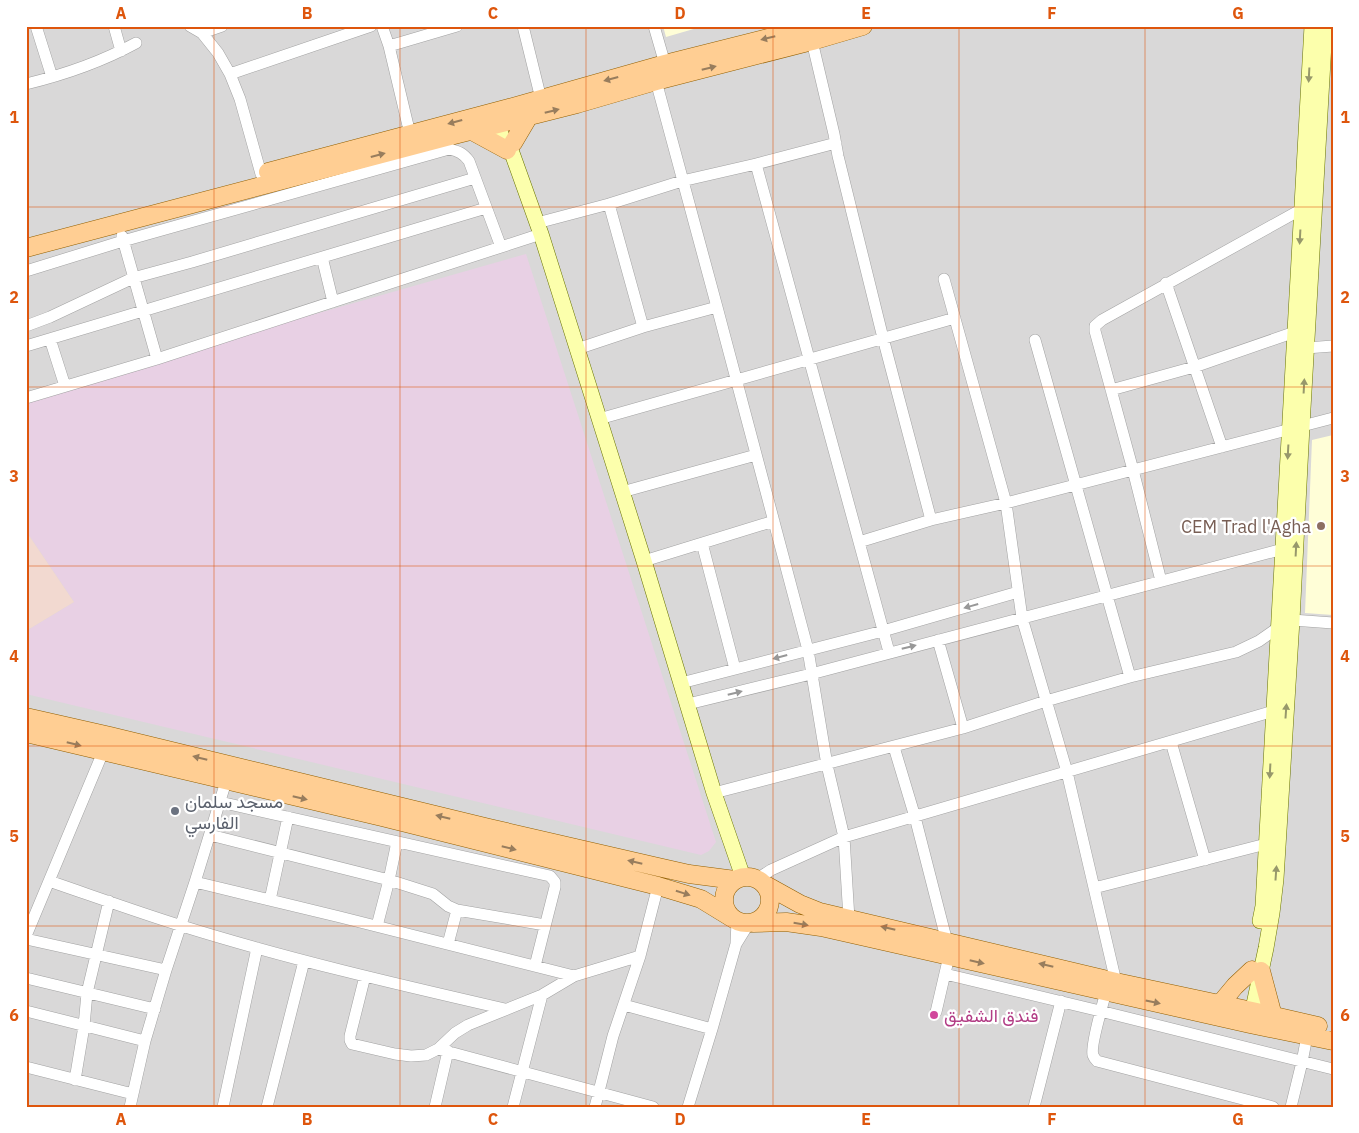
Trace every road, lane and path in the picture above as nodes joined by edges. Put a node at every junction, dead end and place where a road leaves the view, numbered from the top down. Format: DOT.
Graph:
graph roads {
  1 [pos="36,26"];
  2 [pos="114,26"];
  3 [pos="190,26"];
  4 [pos="222,26"];
  5 [pos="371,26"];
  6 [pos="382,26"];
  7 [pos="457,26"];
  8 [pos="523,26"];
  9 [pos="654,26"];
  10 [pos="863,26"];
  11 [pos="1312,26"];
  12 [pos="1325,26"];
  13 [pos="202,33"];
  14 [pos="814,34"];
  15 [pos="136,43"];
  16 [pos="389,46"];
  17 [pos="121,51"];
  18 [pos="664,64"];
  19 [pos="230,74"];
  20 [pos="52,78"];
  21 [pos="656,81"];
  22 [pos="26,84"];
  23 [pos="541,99"];
  24 [pos="503,116"];
  25 [pos="529,116"];
  26 [pos="472,131"];
  27 [pos="410,134"];
  28 [pos="448,143"];
  29 [pos="836,143"];
  30 [pos="511,149"];
  31 [pos="756,164"];
  32 [pos="261,174"];
  33 [pos="475,178"];
  34 [pos="682,181"];
  35 [pos="609,204"];
  36 [pos="486,208"];
  37 [pos="1302,208"];
  38 [pos="119,224"];
  39 [pos="539,228"];
  40 [pos="26,235"];
  41 [pos="123,241"];
  42 [pos="501,247"];
  43 [pos="26,248"];
  44 [pos="322,257"];
  45 [pos="26,271"];
  46 [pos="134,278"];
  47 [pos="944,278"];
  48 [pos="1166,283"];
  49 [pos="333,302"];
  50 [pos="717,307"];
  51 [pos="143,311"];
  52 [pos="955,318"];
  53 [pos="26,326"];
  54 [pos="643,327"];
  55 [pos="1295,332"];
  56 [pos="883,338"];
  57 [pos="50,339"];
  58 [pos="1035,340"];
  59 [pos="26,346"];
  60 [pos="1333,346"];
  61 [pos="1306,348"];
  62 [pos="577,349"];
  63 [pos="157,359"];
  64 [pos="809,359"];
  65 [pos="1194,366"];
  66 [pos="736,380"];
  67 [pos="66,386"];
  68 [pos="1111,390"];
  69 [pos="26,398"];
  70 [pos="1333,418"];
  71 [pos="599,419"];
  72 [pos="1296,428"];
  73 [pos="1222,447"];
  74 [pos="756,455"];
  75 [pos="1133,470"];
  76 [pos="1075,485"];
  77 [pos="622,492"];
  78 [pos="1006,503"];
  79 [pos="931,520"];
  80 [pos="774,521"];
  81 [pos="859,542"];
  82 [pos="702,543"];
  83 [pos="1283,549"];
  84 [pos="644,561"];
  85 [pos="1162,581"];
  86 [pos="1018,592"];
  87 [pos="1108,595"];
  88 [pos="1022,618"];
  89 [pos="1285,623"];
  90 [pos="1333,623"];
  91 [pos="883,631"];
  92 [pos="938,640"];
  93 [pos="808,650"];
  94 [pos="889,652"];
  95 [pos="735,669"];
  96 [pos="811,674"];
  97 [pos="1130,677"];
  98 [pos="681,683"];
  99 [pos="1046,701"];
  100 [pos="688,704"];
  101 [pos="1274,712"];
  102 [pos="26,717"];
  103 [pos="963,728"];
  104 [pos="26,732"];
  105 [pos="1172,742"];
  106 [pos="894,747"];
  107 [pos="103,752"];
  108 [pos="827,764"];
  109 [pos="1067,772"];
  110 [pos="229,773"];
  111 [pos="714,793"];
  112 [pos="220,802"];
  113 [pos="288,817"];
  114 [pos="915,817"];
  115 [pos="210,835"];
  116 [pos="844,837"];
  117 [pos="477,841"];
  118 [pos="397,842"];
  119 [pos="1266,844"];
  120 [pos="281,852"];
  121 [pos="474,859"];
  122 [pos="1205,860"];
  123 [pos="389,880"];
  124 [pos="750,880"];
  125 [pos="49,881"];
  126 [pos="195,882"];
  127 [pos="658,886"];
  128 [pos="1094,888"];
  129 [pos="270,900"];
  130 [pos="109,901"];
  131 [pos="457,910"];
  132 [pos="849,919"];
  133 [pos="743,921"];
  134 [pos="181,926"];
  135 [pos="376,926"];
  136 [pos="545,926"];
  137 [pos="26,938"];
  138 [pos="448,944"];
  139 [pos="257,948"];
  140 [pos="948,949"];
  141 [pos="96,955"];
  142 [pos="640,956"];
  143 [pos="304,961"];
  144 [pos="535,966"];
  145 [pos="166,970"];
  146 [pos="1256,971"];
  147 [pos="944,974"];
  148 [pos="365,976"];
  149 [pos="574,976"];
  150 [pos="26,978"];
  151 [pos="1111,987"];
  152 [pos="88,993"];
  153 [pos="542,994"];
  154 [pos="1061,1001"];
  155 [pos="1220,1004"];
  156 [pos="624,1005"];
  157 [pos="155,1009"];
  158 [pos="505,1009"];
  159 [pos="26,1011"];
  160 [pos="1100,1011"];
  161 [pos="936,1012"];
  162 [pos="1246,1016"];
  163 [pos="1273,1016"];
  164 [pos="84,1026"];
  165 [pos="712,1029"];
  166 [pos="1333,1030"];
  167 [pos="1307,1036"];
  168 [pos="145,1041"];
  169 [pos="1333,1041"];
  170 [pos="443,1050"];
  171 [pos="1302,1062"];
  172 [pos="26,1067"];
  173 [pos="1333,1070"];
  174 [pos="523,1071"];
  175 [pos="75,1080"];
  176 [pos="599,1091"];
  177 [pos="133,1094"];
  178 [pos="130,1107"];
  179 [pos="223,1107"];
  180 [pos="267,1107"];
  181 [pos="435,1107"];
  182 [pos="513,1107"];
  183 [pos="595,1107"];
  184 [pos="654,1107"];
  185 [pos="688,1107"];
  186 [pos="1034,1107"];
  187 [pos="1273,1107"];
  188 [pos="1291,1107"];
  1 -- 20 [label="street"];
  2 -- 17 [label="street"];
  3 -- 13 [label="street"];
  4 -- 13 [label="street"];
  5 -- 19 [label="street"];
  6 -- 16 [label="street"];
  7 -- 16 [label="street"];
  8 -- 23 [label="street"];
  9 -- 18 [label="street"];
  10 -- 14 [label="main road"];
  11 -- 37 [label="street, one-way"];
  12 -- 61 [label="street"];
  13 -- 19 [label="street"];
  14 -- 18 [label="main road, one-way"];
  21 -- 14 [label="main road, one-way"];
  14 -- 29 [label="street"];
  15 -- 17 [label="street"];
  16 -- 27 [label="street"];
  17 -- 20 [label="street"];
  18 -- 23 [label="main road, one-way"];
  19 -- 32 [label="street"];
  20 -- 22 [label="street"];
  25 -- 21 [label="main road, one-way"];
  21 -- 34 [label="street"];
  23 -- 24 [label="main road"];
  24 -- 25 [label="main road"];
  24 -- 26 [label="main road"];
  24 -- 27 [label="main road, one-way"];
  24 -- 30 [label="street"];
  25 -- 30 [label="main road"];
  26 -- 28 [label="main road"];
  26 -- 30 [label="main road"];
  27 -- 32 [label="main road"];
  28 -- 33 [label="street"];
  38 -- 28 [label="main road, one-way"];
  28 -- 41 [label="street"];
  29 -- 31 [label="street"];
  29 -- 56 [label="street"];
  30 -- 39 [label="street"];
  31 -- 34 [label="street"];
  31 -- 64 [label="street"];
  32 -- 40 [label="main road"];
  33 -- 36 [label="street"];
  33 -- 46 [label="street"];
  34 -- 35 [label="street"];
  34 -- 50 [label="street"];
  35 -- 39 [label="street"];
  35 -- 54 [label="street"];
  36 -- 42 [label="street"];
  36 -- 44 [label="street"];
  37 -- 48 [label="street"];
  37 -- 55 [label="street, one-way"];
  38 -- 41 [label="street"];
  38 -- 43 [label="main road"];
  39 -- 42 [label="street"];
  39 -- 62 [label="street"];
  41 -- 45 [label="street"];
  41 -- 46 [label="street"];
  42 -- 49 [label="street"];
  44 -- 49 [label="street"];
  44 -- 51 [label="street"];
  46 -- 51 [label="street"];
  46 -- 53 [label="street"];
  47 -- 52 [label="street"];
  48 -- 65 [label="street"];
  48 -- 68 [label="street"];
  49 -- 63 [label="street"];
  50 -- 54 [label="street"];
  50 -- 66 [label="street"];
  51 -- 57 [label="street"];
  51 -- 63 [label="street"];
  52 -- 56 [label="street"];
  52 -- 78 [label="street"];
  54 -- 62 [label="street"];
  55 -- 65 [label="street"];
  55 -- 72 [label="street"];
  56 -- 64 [label="street"];
  56 -- 79 [label="street"];
  57 -- 59 [label="street"];
  57 -- 67 [label="street"];
  58 -- 76 [label="street"];
  60 -- 61 [label="street"];
  72 -- 61 [label="street, one-way"];
  62 -- 71 [label="street"];
  63 -- 67 [label="street"];
  64 -- 66 [label="street"];
  64 -- 81 [label="street"];
  65 -- 68 [label="street"];
  65 -- 73 [label="street"];
  66 -- 71 [label="street"];
  66 -- 74 [label="street"];
  67 -- 69 [label="street"];
  68 -- 75 [label="street"];
  70 -- 72 [label="street"];
  71 -- 77 [label="street"];
  72 -- 73 [label="street"];
  72 -- 83 [label="street, one-way"];
  89 -- 72 [label="street, one-way"];
  73 -- 75 [label="street"];
  74 -- 77 [label="street"];
  74 -- 80 [label="street"];
  75 -- 76 [label="street"];
  75 -- 85 [label="street"];
  76 -- 78 [label="street"];
  76 -- 87 [label="street"];
  77 -- 84 [label="street"];
  78 -- 79 [label="street"];
  78 -- 86 [label="street"];
  79 -- 81 [label="street"];
  80 -- 82 [label="street"];
  80 -- 93 [label="street"];
  81 -- 91 [label="street"];
  82 -- 84 [label="street"];
  82 -- 95 [label="street"];
  83 -- 85 [label="street"];
  83 -- 89 [label="street"];
  84 -- 98 [label="street"];
  85 -- 87 [label="street"];
  86 -- 88 [label="street"];
  86 -- 91 [label="street, one-way"];
  87 -- 88 [label="street"];
  87 -- 97 [label="street"];
  88 -- 92 [label="street"];
  88 -- 99 [label="street"];
  89 -- 90 [label="street"];
  89 -- 97 [label="street"];
  89 -- 101 [label="street"];
  146 -- 89 [label="street, one-way"];
  91 -- 93 [label="street"];
  91 -- 94 [label="street"];
  94 -- 92 [label="street, one-way"];
  92 -- 103 [label="street"];
  93 -- 95 [label="street, one-way"];
  93 -- 96 [label="street"];
  94 -- 96 [label="street"];
  95 -- 98 [label="street"];
  100 -- 96 [label="street, one-way"];
  96 -- 108 [label="street"];
  97 -- 99 [label="street"];
  98 -- 100 [label="street"];
  99 -- 103 [label="street"];
  99 -- 109 [label="street"];
  100 -- 111 [label="street"];
  101 -- 105 [label="street"];
  101 -- 119 [label="street, one-way"];
  110 -- 102 [label="main road, one-way"];
  103 -- 106 [label="street"];
  104 -- 107 [label="main road, one-way"];
  105 -- 109 [label="street"];
  105 -- 122 [label="street"];
  106 -- 108 [label="street"];
  106 -- 114 [label="street"];
  107 -- 110 [label="main road"];
  107 -- 125 [label="street"];
  108 -- 111 [label="street"];
  108 -- 116 [label="street"];
  109 -- 114 [label="street"];
  109 -- 128 [label="street"];
  110 -- 112 [label="street"];
  110 -- 117 [label="main road, one-way"];
  124 -- 110 [label="main road, one-way"];
  111 -- 124 [label="street"];
  112 -- 113 [label="street"];
  112 -- 115 [label="street"];
  113 -- 118 [label="street"];
  113 -- 120 [label="street"];
  114 -- 116 [label="street"];
  114 -- 140 [label="street"];
  115 -- 120 [label="street"];
  115 -- 126 [label="street"];
  116 -- 124 [label="street"];
  116 -- 132 [label="street"];
  117 -- 121 [label="street"];
  117 -- 127 [label="main road, one-way"];
  118 -- 121 [label="street"];
  118 -- 123 [label="street"];
  119 -- 122 [label="street"];
  119 -- 146 [label="street"];
  120 -- 123 [label="street"];
  120 -- 129 [label="street"];
  121 -- 136 [label="street"];
  122 -- 128 [label="street"];
  123 -- 131 [label="street"];
  123 -- 135 [label="street"];
  124 -- 132 [label="main road"];
  124 -- 133 [label="main road"];
  124 -- 133 [label="main road"];
  125 -- 130 [label="street"];
  125 -- 137 [label="street"];
  126 -- 129 [label="street"];
  126 -- 134 [label="street"];
  127 -- 133 [label="main road, one-way"];
  127 -- 142 [label="street"];
  128 -- 151 [label="street"];
  129 -- 135 [label="street"];
  130 -- 134 [label="street"];
  130 -- 141 [label="street"];
  131 -- 136 [label="street"];
  131 -- 138 [label="street"];
  140 -- 132 [label="main road, one-way"];
  133 -- 140 [label="main road, one-way"];
  133 -- 165 [label="street"];
  134 -- 139 [label="street"];
  134 -- 145 [label="street"];
  135 -- 138 [label="street"];
  136 -- 144 [label="street"];
  137 -- 141 [label="street"];
  138 -- 144 [label="street"];
  139 -- 143 [label="street"];
  139 -- 179 [label="street"];
  140 -- 147 [label="street"];
  140 -- 151 [label="main road"];
  141 -- 145 [label="street"];
  141 -- 152 [label="street"];
  142 -- 149 [label="street"];
  142 -- 156 [label="street"];
  143 -- 148 [label="street"];
  143 -- 180 [label="street"];
  144 -- 149 [label="street"];
  145 -- 157 [label="street"];
  146 -- 155 [label="main road"];
  146 -- 162 [label="street"];
  146 -- 163 [label="main road"];
  147 -- 154 [label="street"];
  147 -- 161 [label="street"];
  148 -- 158 [label="street"];
  148 -- 170 [label="street"];
  149 -- 153 [label="street"];
  150 -- 152 [label="street"];
  151 -- 155 [label="main road"];
  151 -- 160 [label="street"];
  151 -- 162 [label="main road, one-way"];
  152 -- 157 [label="street"];
  152 -- 164 [label="street"];
  153 -- 158 [label="street"];
  153 -- 174 [label="street"];
  154 -- 160 [label="street"];
  154 -- 186 [label="street"];
  155 -- 162 [label="main road"];
  156 -- 165 [label="street"];
  156 -- 176 [label="street"];
  157 -- 168 [label="street"];
  158 -- 170 [label="street"];
  159 -- 164 [label="street"];
  160 -- 171 [label="street"];
  160 -- 187 [label="street"];
  162 -- 163 [label="main road"];
  162 -- 167 [label="main road"];
  163 -- 166 [label="main road"];
  164 -- 168 [label="street"];
  164 -- 175 [label="street"];
  165 -- 185 [label="street"];
  167 -- 169 [label="main road"];
  167 -- 171 [label="street"];
  168 -- 177 [label="street"];
  170 -- 174 [label="street"];
  170 -- 181 [label="street"];
  171 -- 173 [label="street"];
  171 -- 188 [label="street"];
  172 -- 175 [label="street"];
  174 -- 176 [label="street"];
  174 -- 182 [label="street"];
  175 -- 177 [label="street"];
  176 -- 183 [label="street"];
  176 -- 184 [label="street"];
  177 -- 178 [label="street"];
}
